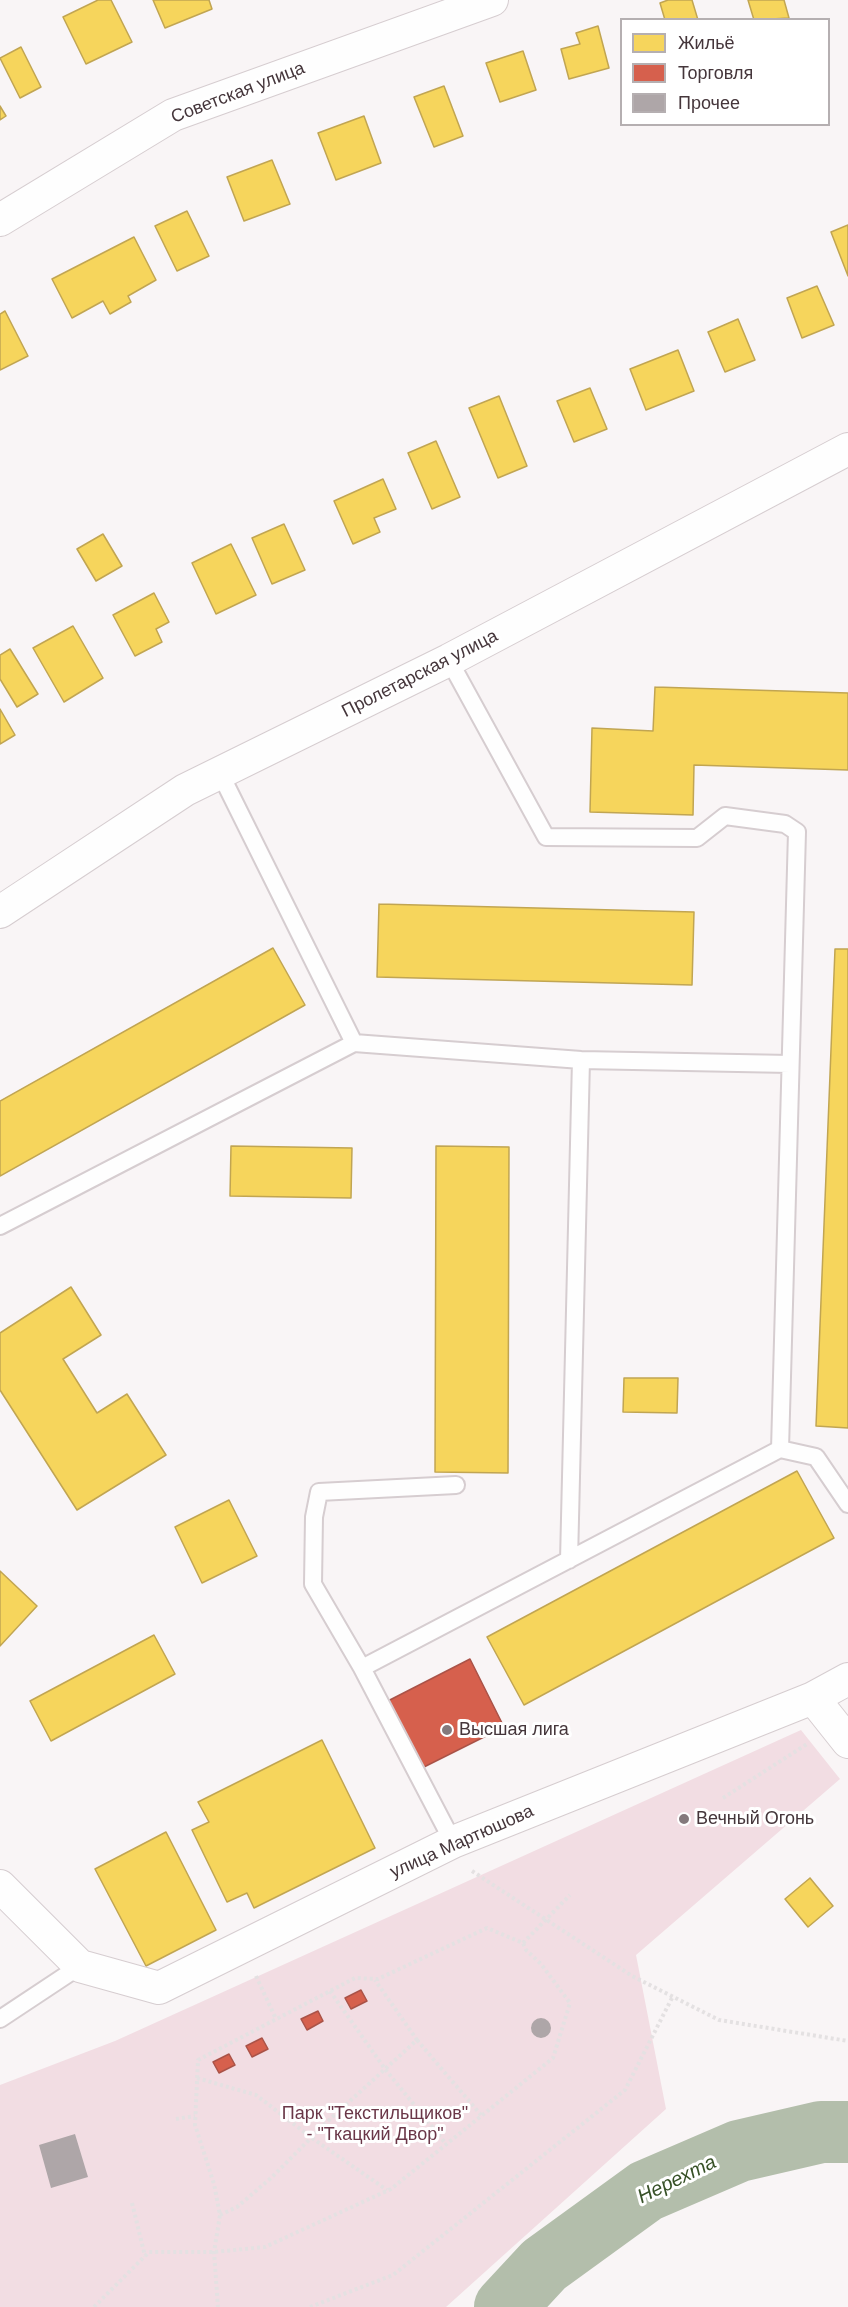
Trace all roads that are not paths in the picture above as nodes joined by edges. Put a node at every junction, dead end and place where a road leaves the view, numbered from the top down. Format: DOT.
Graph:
graph roads {
  1 [pos="492,0"];
  2 [pos="0,220"];
  3 [pos="848,449"];
  4 [pos="449,660"];
  5 [pos="220,773"];
  6 [pos="0,912"];
  7 [pos="354,1043"];
  8 [pos="580,1060"];
  9 [pos="790,1064"];
  10 [pos="0,1226"];
  11 [pos="780,1449"];
  12 [pos="456,1485"];
  13 [pos="848,1504"];
  14 [pos="569,1560"];
  15 [pos="362,1668"];
  16 [pos="848,1679"];
  17 [pos="813,1698"];
  18 [pos="848,1742"];
  19 [pos="453,1842"];
  20 [pos="0,1886"];
  21 [pos="80,1966"];
  22 [pos="0,2019"];
  1 -- 2 [label="street, Советская улица"];
  3 -- 4 [label="street, Пролетарская улица"];
  4 -- 5 [label="street, Пролетарская улица"];
  4 -- 9 [label="lane"];
  5 -- 6 [label="street, Пролетарская улица"];
  5 -- 7 [label="lane"];
  7 -- 8 [label="lane"];
  7 -- 10 [label="lane"];
  8 -- 9 [label="lane"];
  8 -- 14 [label="lane"];
  9 -- 11 [label="lane"];
  11 -- 13 [label="lane"];
  11 -- 14 [label="lane"];
  12 -- 15 [label="lane"];
  14 -- 15 [label="lane"];
  15 -- 19 [label="lane"];
  16 -- 17 [label="street, улица Мартюшова"];
  17 -- 18 [label="street"];
  17 -- 19 [label="street, улица Мартюшова"];
  19 -- 21 [label="street, улица Мартюшова"];
  20 -- 21 [label="street"];
  21 -- 22 [label="lane"];
}
